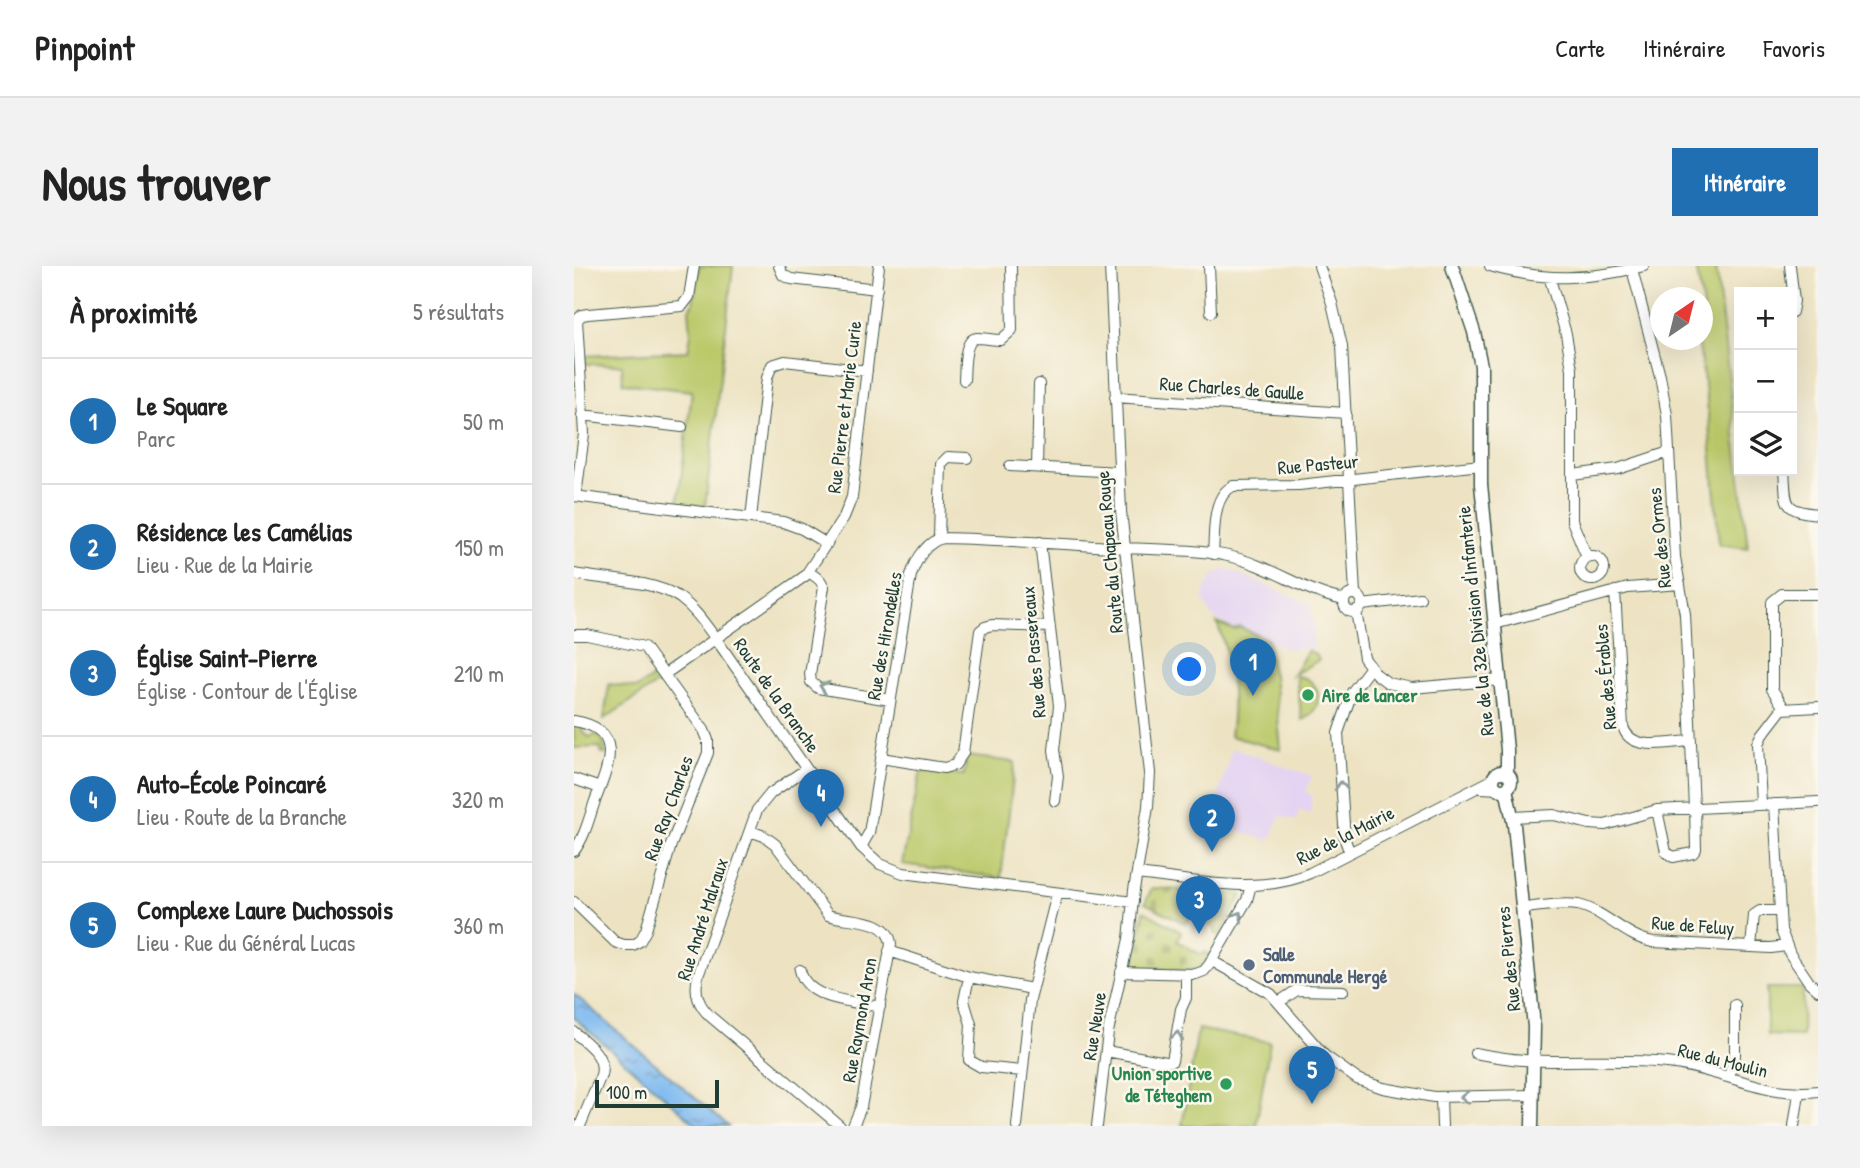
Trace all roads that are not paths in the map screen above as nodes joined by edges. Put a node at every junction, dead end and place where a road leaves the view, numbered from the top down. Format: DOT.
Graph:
graph roads {
  1 [pos="694,266"];
  2 [pos="779,266"];
  3 [pos="879,266"];
  4 [pos="1011,266"];
  5 [pos="1110,266"];
  6 [pos="1209,266"];
  7 [pos="1319,266"];
  8 [pos="1454,266"];
  9 [pos="1490,266"];
  10 [pos="1543,266"];
  11 [pos="1644,266"];
  12 [pos="1790,266"];
  13 [pos="1632,269"];
  14 [pos="1547,278"];
  15 [pos="1792,287"];
  16 [pos="877,289"];
  17 [pos="577,312"];
  18 [pos="1211,312"];
  19 [pos="576,365"];
  20 [pos="867,371"];
  21 [pos="964,380"];
  22 [pos="1039,384"];
  23 [pos="1115,397"];
  24 [pos="1346,413"];
  25 [pos="582,415"];
  26 [pos="682,427"];
  27 [pos="1669,452"];
  28 [pos="967,457"];
  29 [pos="1481,465"];
  30 [pos="1010,466"];
  31 [pos="1037,467"];
  32 [pos="1119,471"];
  33 [pos="1572,475"];
  34 [pos="1785,476"];
  35 [pos="1350,479"];
  36 [pos="575,496"];
  37 [pos="1818,514"];
  38 [pos="751,518"];
  39 [pos="939,538"];
  40 [pos="1040,542"];
  41 [pos="827,544"];
  42 [pos="1124,547"];
  43 [pos="1213,554"];
  44 [pos="1587,557"];
  45 [pos="809,572"];
  46 [pos="574,574"];
  47 [pos="1679,584"];
  48 [pos="1615,591"];
  49 [pos="1355,594"];
  50 [pos="1818,594"];
  51 [pos="1420,598"];
  52 [pos="1344,600"];
  53 [pos="1359,608"];
  54 [pos="1495,624"];
  55 [pos="1050,627"];
  56 [pos="574,635"];
  57 [pos="716,639"];
  58 [pos="1370,668"];
  59 [pos="665,674"];
  60 [pos="1501,680"];
  61 [pos="890,700"];
  62 [pos="1818,707"];
  63 [pos="1784,708"];
  64 [pos="574,721"];
  65 [pos="1691,741"];
  66 [pos="881,758"];
  67 [pos="806,769"];
  68 [pos="574,779"];
  69 [pos="1499,786"];
  70 [pos="600,788"];
  71 [pos="1055,801"];
  72 [pos="1818,802"];
  73 [pos="1761,804"];
  74 [pos="1774,804"];
  75 [pos="1694,808"];
  76 [pos="1657,810"];
  77 [pos="1513,817"];
  78 [pos="750,831"];
  79 [pos="861,847"];
  80 [pos="574,851"];
  81 [pos="1350,853"];
  82 [pos="1137,874"];
  83 [pos="1251,885"];
  84 [pos="1057,894"];
  85 [pos="574,902"];
  86 [pos="1133,902"];
  87 [pos="1521,908"];
  88 [pos="1779,911"];
  89 [pos="1786,946"];
  90 [pos="1751,947"];
  91 [pos="889,951"];
  92 [pos="1212,961"];
  93 [pos="800,970"];
  94 [pos="1121,972"];
  95 [pos="1186,974"];
  96 [pos="969,977"];
  97 [pos="1032,989"];
  98 [pos="1818,990"];
  99 [pos="1343,991"];
  100 [pos="1279,1002"];
  101 [pos="1735,1005"];
  102 [pos="880,1007"];
  103 [pos="574,1032"];
  104 [pos="1106,1051"];
  105 [pos="1475,1053"];
  106 [pos="1535,1061"];
  107 [pos="1022,1072"];
  108 [pos="1729,1076"];
  109 [pos="1818,1091"];
  110 [pos="1799,1093"];
  111 [pos="1534,1095"];
  112 [pos="1441,1097"];
  113 [pos="580,1126"];
  114 [pos="840,1126"];
  115 [pos="853,1126"];
  116 [pos="1017,1126"];
  117 [pos="1097,1126"];
  118 [pos="1442,1126"];
  119 [pos="1532,1126"];
  120 [pos="1794,1126"];
  1 -- 17 [label="street"];
  2 -- 16 [label="street"];
  3 -- 16 [label="street, Rue Pierre et Marie Curie"];
  4 -- 21 [label="street"];
  5 -- 23 [label="street, Route du Chapeau Rouge"];
  6 -- 18 [label="street"];
  7 -- 24 [label="street"];
  8 -- 29 [label="main road, Rue de la 32e Division d'Infanterie"];
  9 -- 14 [label="street"];
  10 -- 14 [label="street"];
  11 -- 13 [label="street"];
  12 -- 15 [label="street"];
  13 -- 14 [label="street"];
  13 -- 27 [label="street, Rue des Ormes"];
  14 -- 33 [label="street"];
  16 -- 20 [label="street, Rue Pierre et Marie Curie"];
  17 -- 19 [label="street"];
  19 -- 25 [label="street"];
  20 -- 38 [label="street"];
  20 -- 41 [label="street, Rue Pierre et Marie Curie"];
  22 -- 31 [label="street"];
  23 -- 24 [label="street, Rue Charles de Gaulle"];
  23 -- 32 [label="street, Route du Chapeau Rouge"];
  24 -- 35 [label="street"];
  25 -- 26 [label="street"];
  25 -- 36 [label="street"];
  27 -- 33 [label="street"];
  27 -- 47 [label="street, Rue des Ormes"];
  28 -- 39 [label="street"];
  29 -- 35 [label="street, Rue Pasteur"];
  29 -- 54 [label="main road, Rue de la 32e Division d'Infanterie"];
  30 -- 31 [label="street"];
  31 -- 32 [label="street"];
  32 -- 42 [label="street, Route du Chapeau Rouge"];
  33 -- 44 [label="street"];
  34 -- 37 [label="street"];
  35 -- 43 [label="street, Rue Pasteur"];
  35 -- 49 [label="street"];
  36 -- 38 [label="street"];
  38 -- 41 [label="street"];
  39 -- 40 [label="street"];
  39 -- 61 [label="street, Rue des Hirondelles"];
  40 -- 42 [label="street"];
  40 -- 55 [label="street, Rue des Passereaux"];
  41 -- 45 [label="street, Rue Pierre et Marie Curie"];
  42 -- 43 [label="street"];
  42 -- 82 [label="street, Route du Chapeau Rouge"];
  43 -- 52 [label="street"];
  45 -- 57 [label="street, Rue Pierre et Marie Curie"];
  61 -- 45 [label="street, one-way"];
  46 -- 57 [label="street, Route de la Branche"];
  47 -- 48 [label="street"];
  47 -- 65 [label="street, Rue des Ormes"];
  48 -- 54 [label="street"];
  48 -- 65 [label="street, Rue des Érables"];
  49 -- 52 [label="street"];
  49 -- 53 [label="street"];
  50 -- 63 [label="street"];
  51 -- 53 [label="street"];
  52 -- 53 [label="street"];
  53 -- 58 [label="street"];
  54 -- 60 [label="main road, Rue de la 32e Division d'Infanterie"];
  55 -- 66 [label="street"];
  55 -- 71 [label="street, Rue des Passereaux"];
  56 -- 59 [label="street"];
  57 -- 59 [label="street"];
  57 -- 67 [label="street, Route de la Branche"];
  58 -- 60 [label="street"];
  81 -- 58 [label="street, one-way"];
  59 -- 85 [label="street, Rue Ray Charles"];
  60 -- 69 [label="main road, Rue de la 32e Division d'Infanterie"];
  61 -- 66 [label="street, Rue des Hirondelles"];
  62 -- 63 [label="street"];
  63 -- 73 [label="street"];
  64 -- 70 [label="street"];
  65 -- 75 [label="street, Rue des Ormes"];
  66 -- 79 [label="street, Rue des Hirondelles"];
  67 -- 78 [label="street, Rue André Malraux"];
  67 -- 79 [label="street, Route de la Branche"];
  68 -- 70 [label="street"];
  69 -- 77 [label="main road, Rue des Pierres"];
  69 -- 81 [label="street, Rue de la Mairie"];
  70 -- 80 [label="street"];
  72 -- 74 [label="street"];
  73 -- 74 [label="street"];
  73 -- 75 [label="street"];
  74 -- 88 [label="street"];
  75 -- 76 [label="street"];
  75 -- 76 [label="street, Rue des Ormes"];
  76 -- 77 [label="street"];
  77 -- 87 [label="main road, Rue des Pierres"];
  78 -- 91 [label="street, Rue Raymond Aron"];
  78 -- 114 [label="street, Rue André Malraux"];
  79 -- 84 [label="street, Route de la Branche"];
  81 -- 83 [label="street, Rue de la Mairie"];
  82 -- 83 [label="street, Rue de la Mairie"];
  82 -- 86 [label="street, Rue Neuve"];
  92 -- 83 [label="street, one-way"];
  84 -- 86 [label="street, Route de la Branche"];
  84 -- 97 [label="street"];
  86 -- 94 [label="street, Rue Neuve"];
  87 -- 90 [label="street, Rue de Feluy"];
  87 -- 106 [label="main road, Rue des Pierres"];
  88 -- 89 [label="street"];
  88 -- 90 [label="street"];
  89 -- 90 [label="street, Rue de Feluy"];
  89 -- 98 [label="street"];
  91 -- 96 [label="street"];
  91 -- 102 [label="street, Rue Raymond Aron"];
  92 -- 95 [label="street"];
  92 -- 100 [label="street"];
  93 -- 102 [label="street"];
  94 -- 95 [label="street"];
  94 -- 104 [label="street, Rue Neuve"];
  104 -- 95 [label="street, one-way"];
  96 -- 97 [label="street"];
  96 -- 107 [label="street"];
  97 -- 107 [label="street"];
  99 -- 100 [label="street"];
  100 -- 112 [label="street"];
  101 -- 108 [label="street"];
  102 -- 115 [label="street, Rue Raymond Aron"];
  103 -- 113 [label="street"];
  104 -- 117 [label="street, Rue Neuve"];
  105 -- 106 [label="street, Rue du Moulin"];
  106 -- 108 [label="street, Rue du Moulin"];
  106 -- 111 [label="main road, Rue des Pierres"];
  107 -- 116 [label="street"];
  108 -- 110 [label="street, Rue du Moulin"];
  109 -- 110 [label="street, Rue du Moulin"];
  110 -- 120 [label="street"];
  111 -- 112 [label="street, one-way"];
  111 -- 119 [label="main road, Rue des Pierres"];
  112 -- 118 [label="street"];
}
